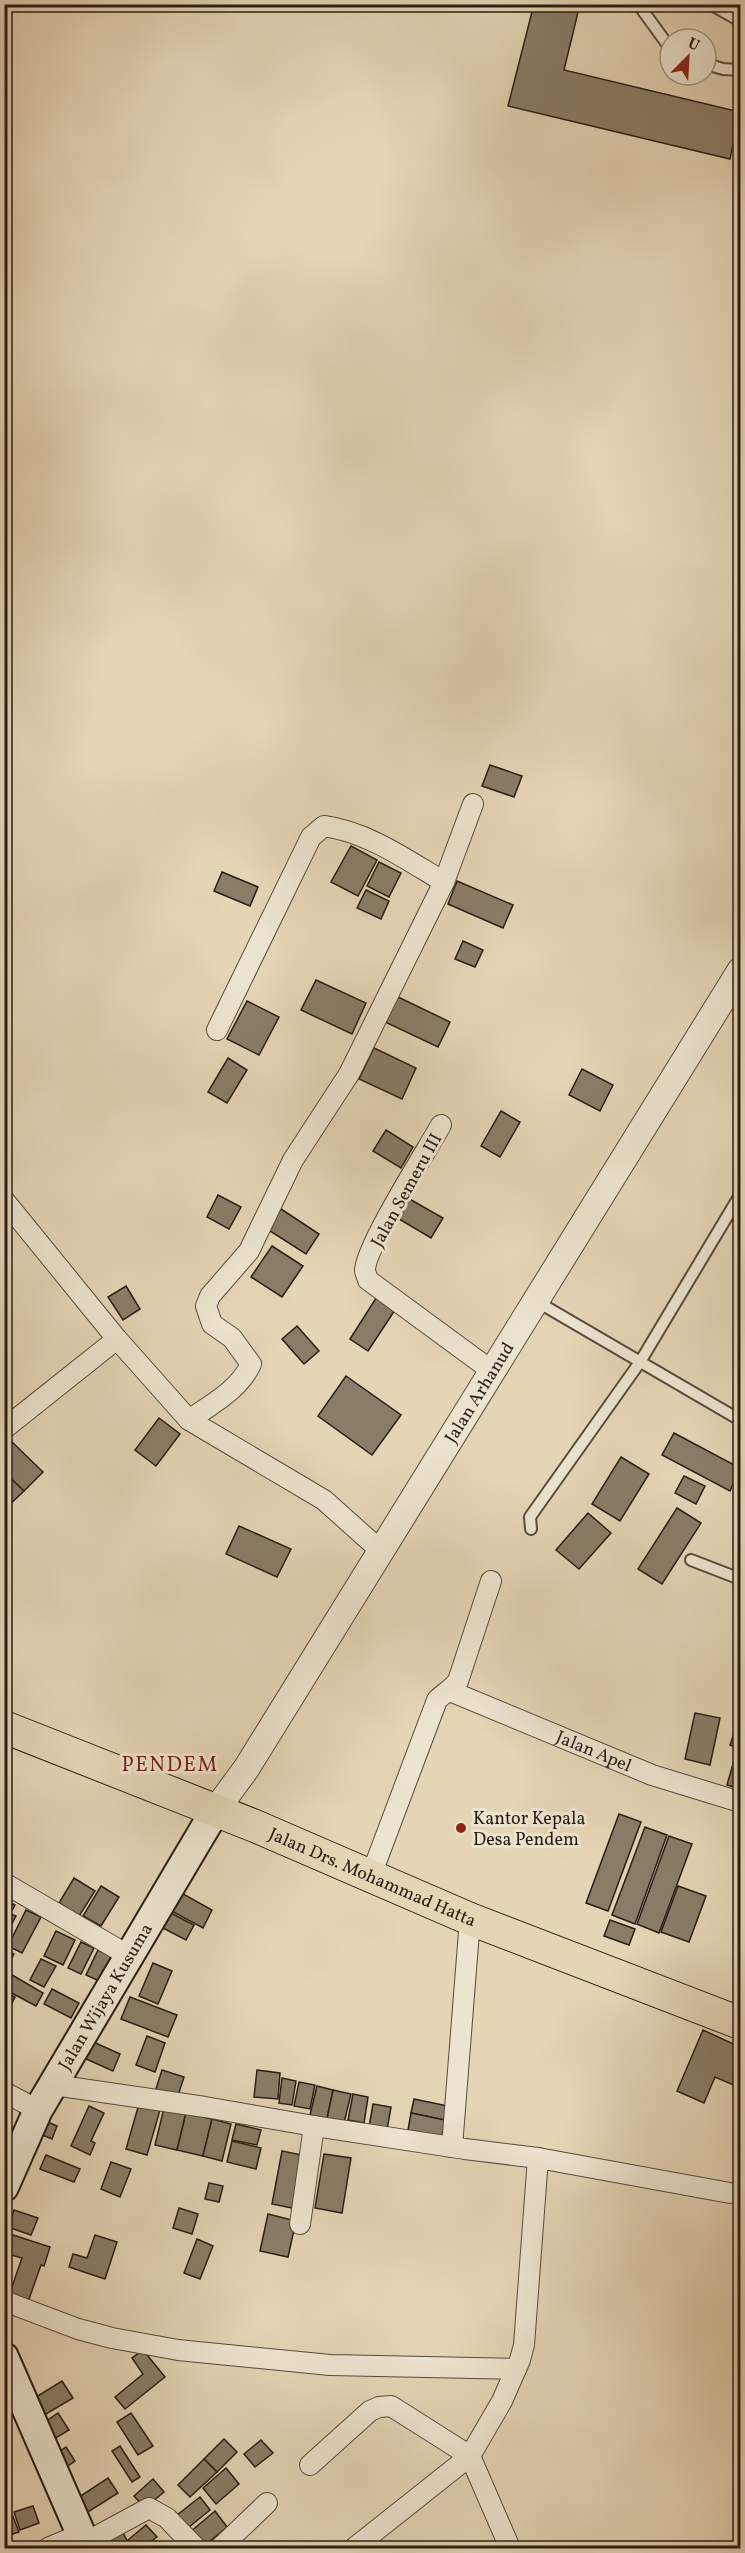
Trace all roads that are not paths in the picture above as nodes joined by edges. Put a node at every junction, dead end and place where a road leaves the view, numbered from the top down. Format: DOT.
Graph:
graph roads {
  1 [pos="638,4"];
  2 [pos="710,4"];
  3 [pos="741,21"];
  4 [pos="658,32"];
  5 [pos="718,68"];
  6 [pos="741,70"];
  7 [pos="473,804"];
  8 [pos="444,882"];
  9 [pos="741,971"];
  10 [pos="217,1030"];
  11 [pos="441,1125"];
  12 [pos="741,1195"];
  13 [pos="4,1200"];
  14 [pos="536,1301"];
  15 [pos="117,1339"];
  16 [pos="640,1362"];
  17 [pos="492,1371"];
  18 [pos="189,1420"];
  19 [pos="741,1420"];
  20 [pos="4,1429"];
  21 [pos="531,1529"];
  22 [pos="381,1551"];
  23 [pos="690,1560"];
  24 [pos="741,1575"];
  25 [pos="491,1581"];
  26 [pos="450,1691"];
  27 [pos="4,1727"];
  28 [pos="741,1802"];
  29 [pos="215,1811"];
  30 [pos="370,1878"];
  31 [pos="4,1883"];
  32 [pos="470,1919"];
  33 [pos="131,1957"];
  34 [pos="741,2023"];
  35 [pos="54,2085"];
  36 [pos="4,2092"];
  37 [pos="38,2110"];
  38 [pos="314,2126"];
  39 [pos="452,2147"];
  40 [pos="538,2158"];
  41 [pos="4,2187"];
  42 [pos="730,2193"];
  43 [pos="300,2224"];
  44 [pos="4,2301"];
  45 [pos="4,2357"];
  46 [pos="520,2358"];
  47 [pos="470,2456"];
  48 [pos="310,2465"];
  49 [pos="267,2503"];
  50 [pos="85,2541"];
  51 [pos="48,2548"];
  52 [pos="196,2548"];
  53 [pos="220,2548"];
  54 [pos="354,2548"];
  55 [pos="510,2548"];
  1 -- 4 [label="lane"];
  2 -- 3 [label="lane"];
  5 -- 6 [label="lane"];
  7 -- 8 [label="street"];
  8 -- 10 [label="street"];
  8 -- 18 [label="street"];
  9 -- 14 [label="street, Jalan Arhanud"];
  11 -- 17 [label="street, Jalan Semeru III"];
  12 -- 16 [label="lane"];
  13 -- 15 [label="street"];
  14 -- 16 [label="lane"];
  14 -- 17 [label="street, Jalan Arhanud"];
  15 -- 18 [label="street"];
  15 -- 20 [label="street"];
  16 -- 19 [label="lane"];
  16 -- 21 [label="lane"];
  17 -- 22 [label="street, Jalan Arhanud"];
  18 -- 22 [label="street"];
  22 -- 29 [label="street, Jalan Arhanud"];
  23 -- 24 [label="lane"];
  25 -- 26 [label="street"];
  26 -- 28 [label="street, Jalan Apel"];
  26 -- 30 [label="street"];
  27 -- 29 [label="main road, Jalan Drs. Mohammad Hatta"];
  29 -- 30 [label="main road, Jalan Drs. Mohammad Hatta"];
  29 -- 33 [label="main road, Jalan Wijaya Kusuma"];
  30 -- 32 [label="main road, Jalan Drs. Mohammad Hatta"];
  31 -- 33 [label="street"];
  32 -- 34 [label="main road, Jalan Drs. Mohammad Hatta"];
  32 -- 39 [label="street"];
  33 -- 35 [label="main road, Jalan Wijaya Kusuma"];
  35 -- 37 [label="main road, Jalan Wijaya Kusuma"];
  35 -- 38 [label="street"];
  36 -- 37 [label="street"];
  37 -- 41 [label="main road, Jalan Wijaya Kusuma"];
  38 -- 39 [label="street"];
  38 -- 43 [label="street"];
  39 -- 40 [label="street"];
  40 -- 42 [label="street"];
  40 -- 46 [label="street"];
  44 -- 46 [label="street"];
  45 -- 50 [label="main road"];
  46 -- 47 [label="street"];
  47 -- 48 [label="street"];
  47 -- 54 [label="street"];
  47 -- 55 [label="street"];
  49 -- 53 [label="street"];
  50 -- 51 [label="street"];
  50 -- 52 [label="street"];
}
